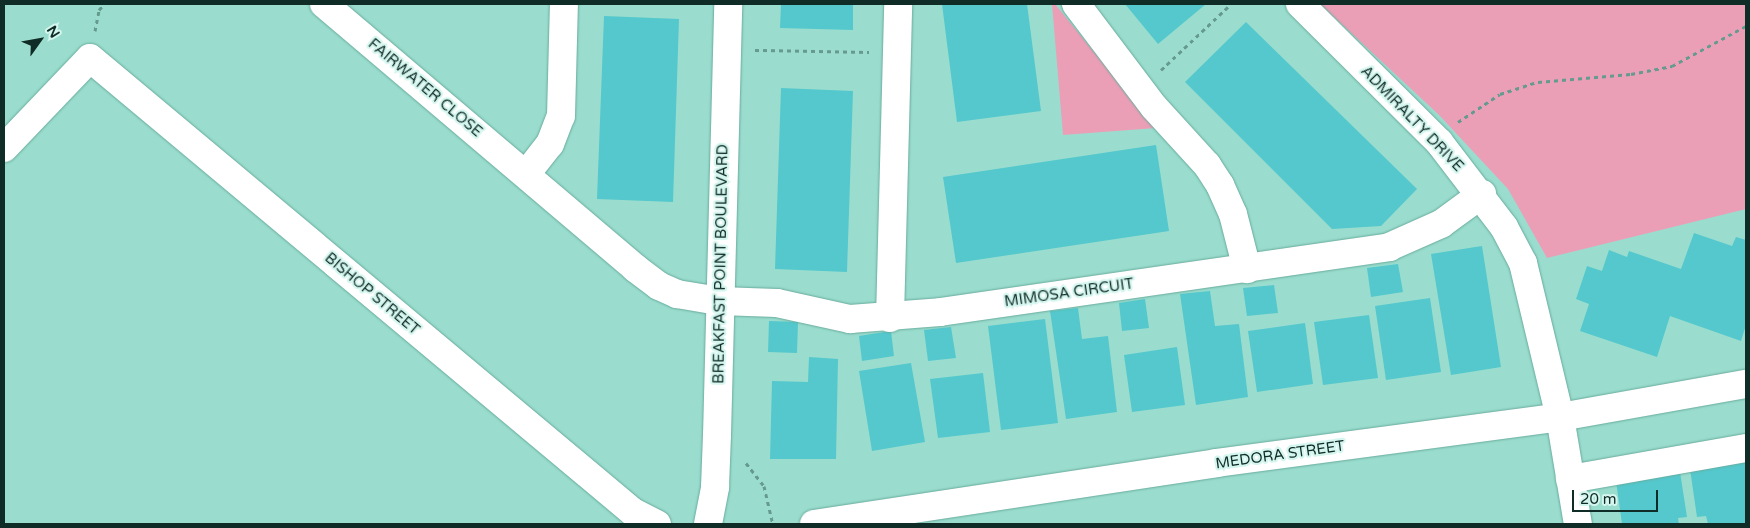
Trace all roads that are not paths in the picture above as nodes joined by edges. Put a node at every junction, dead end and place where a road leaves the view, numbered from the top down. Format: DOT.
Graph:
graph roads {
  1 [pos="324,4"];
  2 [pos="564,4"];
  3 [pos="728,4"];
  4 [pos="898,4"];
  5 [pos="1076,4"];
  6 [pos="1300,4"];
  7 [pos="4,148"];
  8 [pos="527,173"];
  9 [pos="1482,194"];
  10 [pos="1247,268"];
  11 [pos="719,301"];
  12 [pos="890,318"];
  13 [pos="1746,384"];
  14 [pos="1560,417"];
  15 [pos="1746,448"];
  16 [pos="1570,478"];
  17 [pos="657,524"];
  18 [pos="708,524"];
  19 [pos="814,524"];
  20 [pos="1578,524"];
  1 -- 8 [label="street, FAIRWATER CLOSE"];
  2 -- 8 [label="street"];
  3 -- 11 [label="street, BREAKFAST POINT BOULEVARD"];
  4 -- 12 [label="street"];
  5 -- 10 [label="street"];
  6 -- 9 [label="street, ADMIRALTY DRIVE"];
  7 -- 17 [label="street, BISHOP STREET"];
  8 -- 11 [label="street, FAIRWATER CLOSE"];
  9 -- 10 [label="street, MIMOSA CIRCUIT"];
  9 -- 14 [label="street, ADMIRALTY DRIVE"];
  10 -- 12 [label="street, MIMOSA CIRCUIT"];
  11 -- 12 [label="street, MIMOSA CIRCUIT"];
  11 -- 18 [label="street, BREAKFAST POINT BOULEVARD"];
  13 -- 14 [label="street, MEDORA STREET"];
  14 -- 16 [label="street, ADMIRALTY DRIVE"];
  14 -- 19 [label="street, MEDORA STREET"];
  15 -- 16 [label="street"];
  16 -- 20 [label="street, ADMIRALTY DRIVE"];
}
